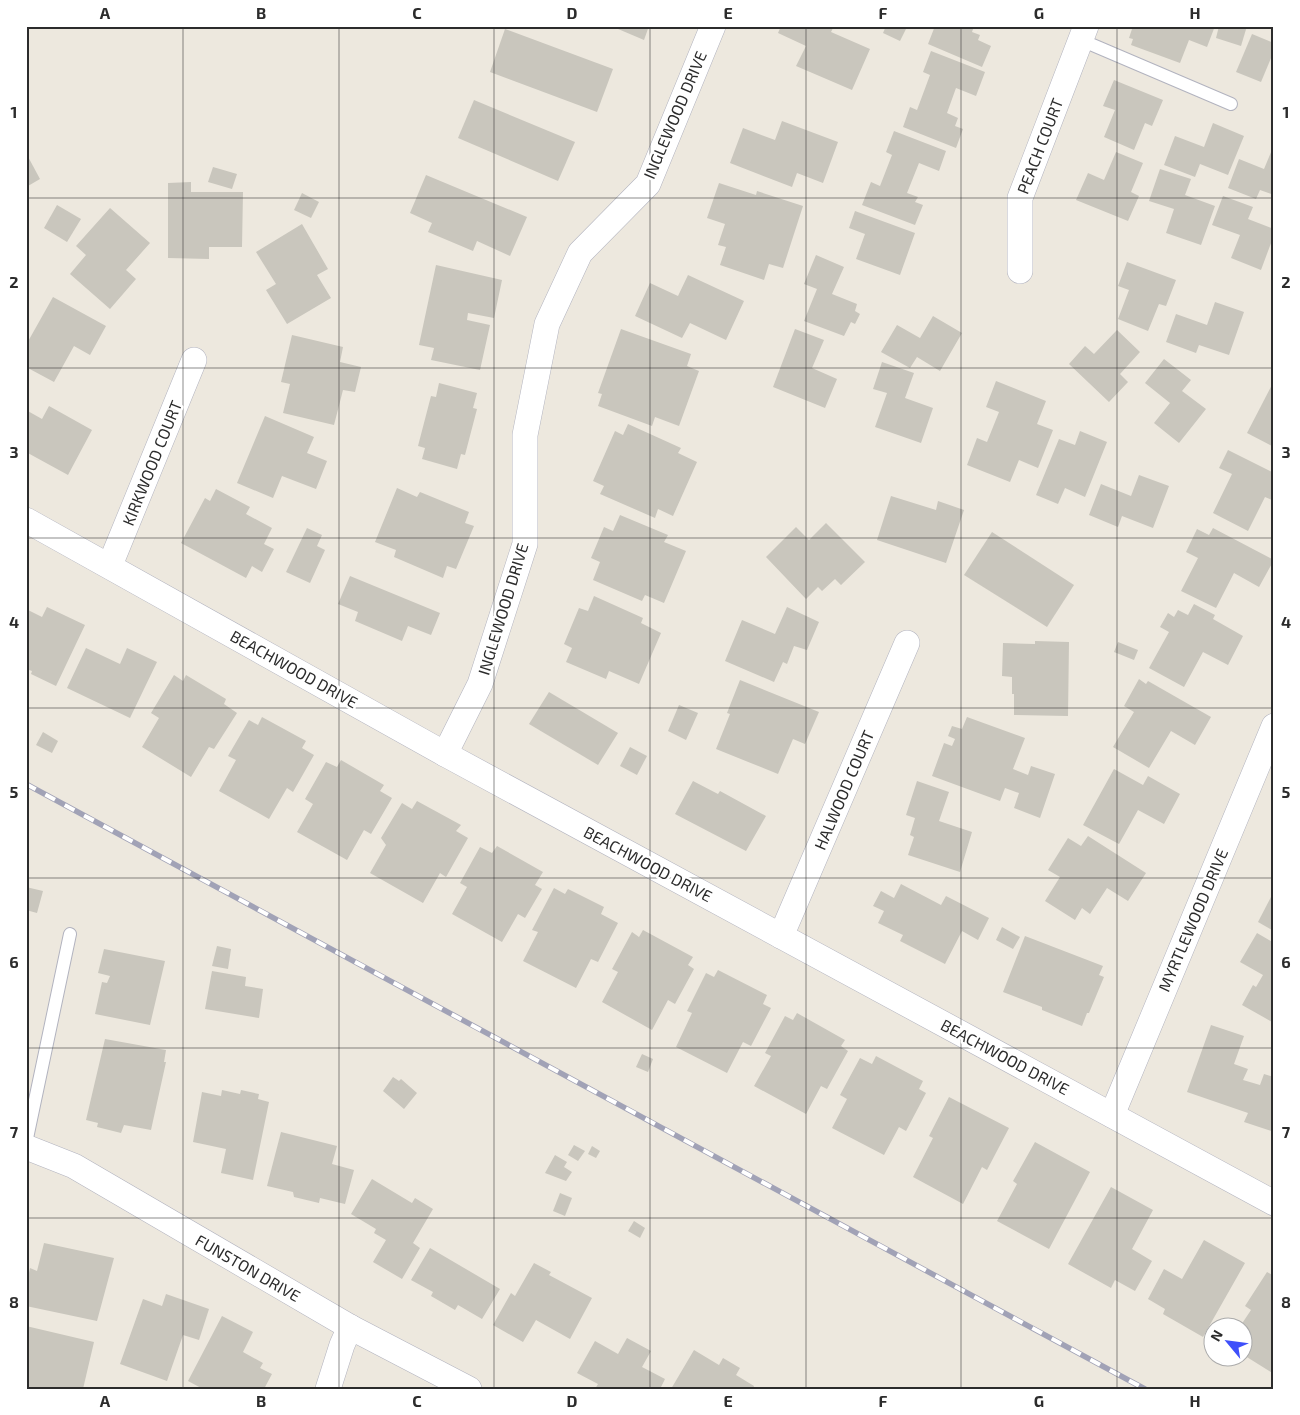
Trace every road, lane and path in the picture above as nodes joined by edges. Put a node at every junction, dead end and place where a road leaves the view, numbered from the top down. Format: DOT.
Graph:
graph roads {
  1 [pos="713,26"];
  2 [pos="1084,33"];
  3 [pos="1232,104"];
  4 [pos="1020,271"];
  5 [pos="194,360"];
  6 [pos="26,520"];
  7 [pos="110,566"];
  8 [pos="907,643"];
  9 [pos="1274,726"];
  10 [pos="445,754"];
  11 [pos="70,934"];
  12 [pos="781,936"];
  13 [pos="1112,1114"];
  14 [pos="26,1143"];
  15 [pos="26,1147"];
  16 [pos="1274,1203"];
  17 [pos="350,1328"];
  18 [pos="328,1389"];
  19 [pos="469,1389"];
  1 -- 10 [label="street, INGLEWOOD DRIVE"];
  2 -- 3 [label="lane"];
  2 -- 4 [label="street, PEACH COURT"];
  5 -- 7 [label="street, KIRKWOOD COURT"];
  6 -- 7 [label="street, BEACHWOOD DRIVE"];
  7 -- 10 [label="street, BEACHWOOD DRIVE"];
  8 -- 12 [label="street, HALWOOD COURT"];
  9 -- 13 [label="street, MYRTLEWOOD DRIVE"];
  10 -- 12 [label="street, BEACHWOOD DRIVE"];
  11 -- 14 [label="lane"];
  12 -- 13 [label="street, BEACHWOOD DRIVE"];
  13 -- 16 [label="street, BEACHWOOD DRIVE"];
  15 -- 17 [label="street, FUNSTON DRIVE"];
  17 -- 18 [label="street"];
  17 -- 19 [label="street, FUNSTON DRIVE"];
}
